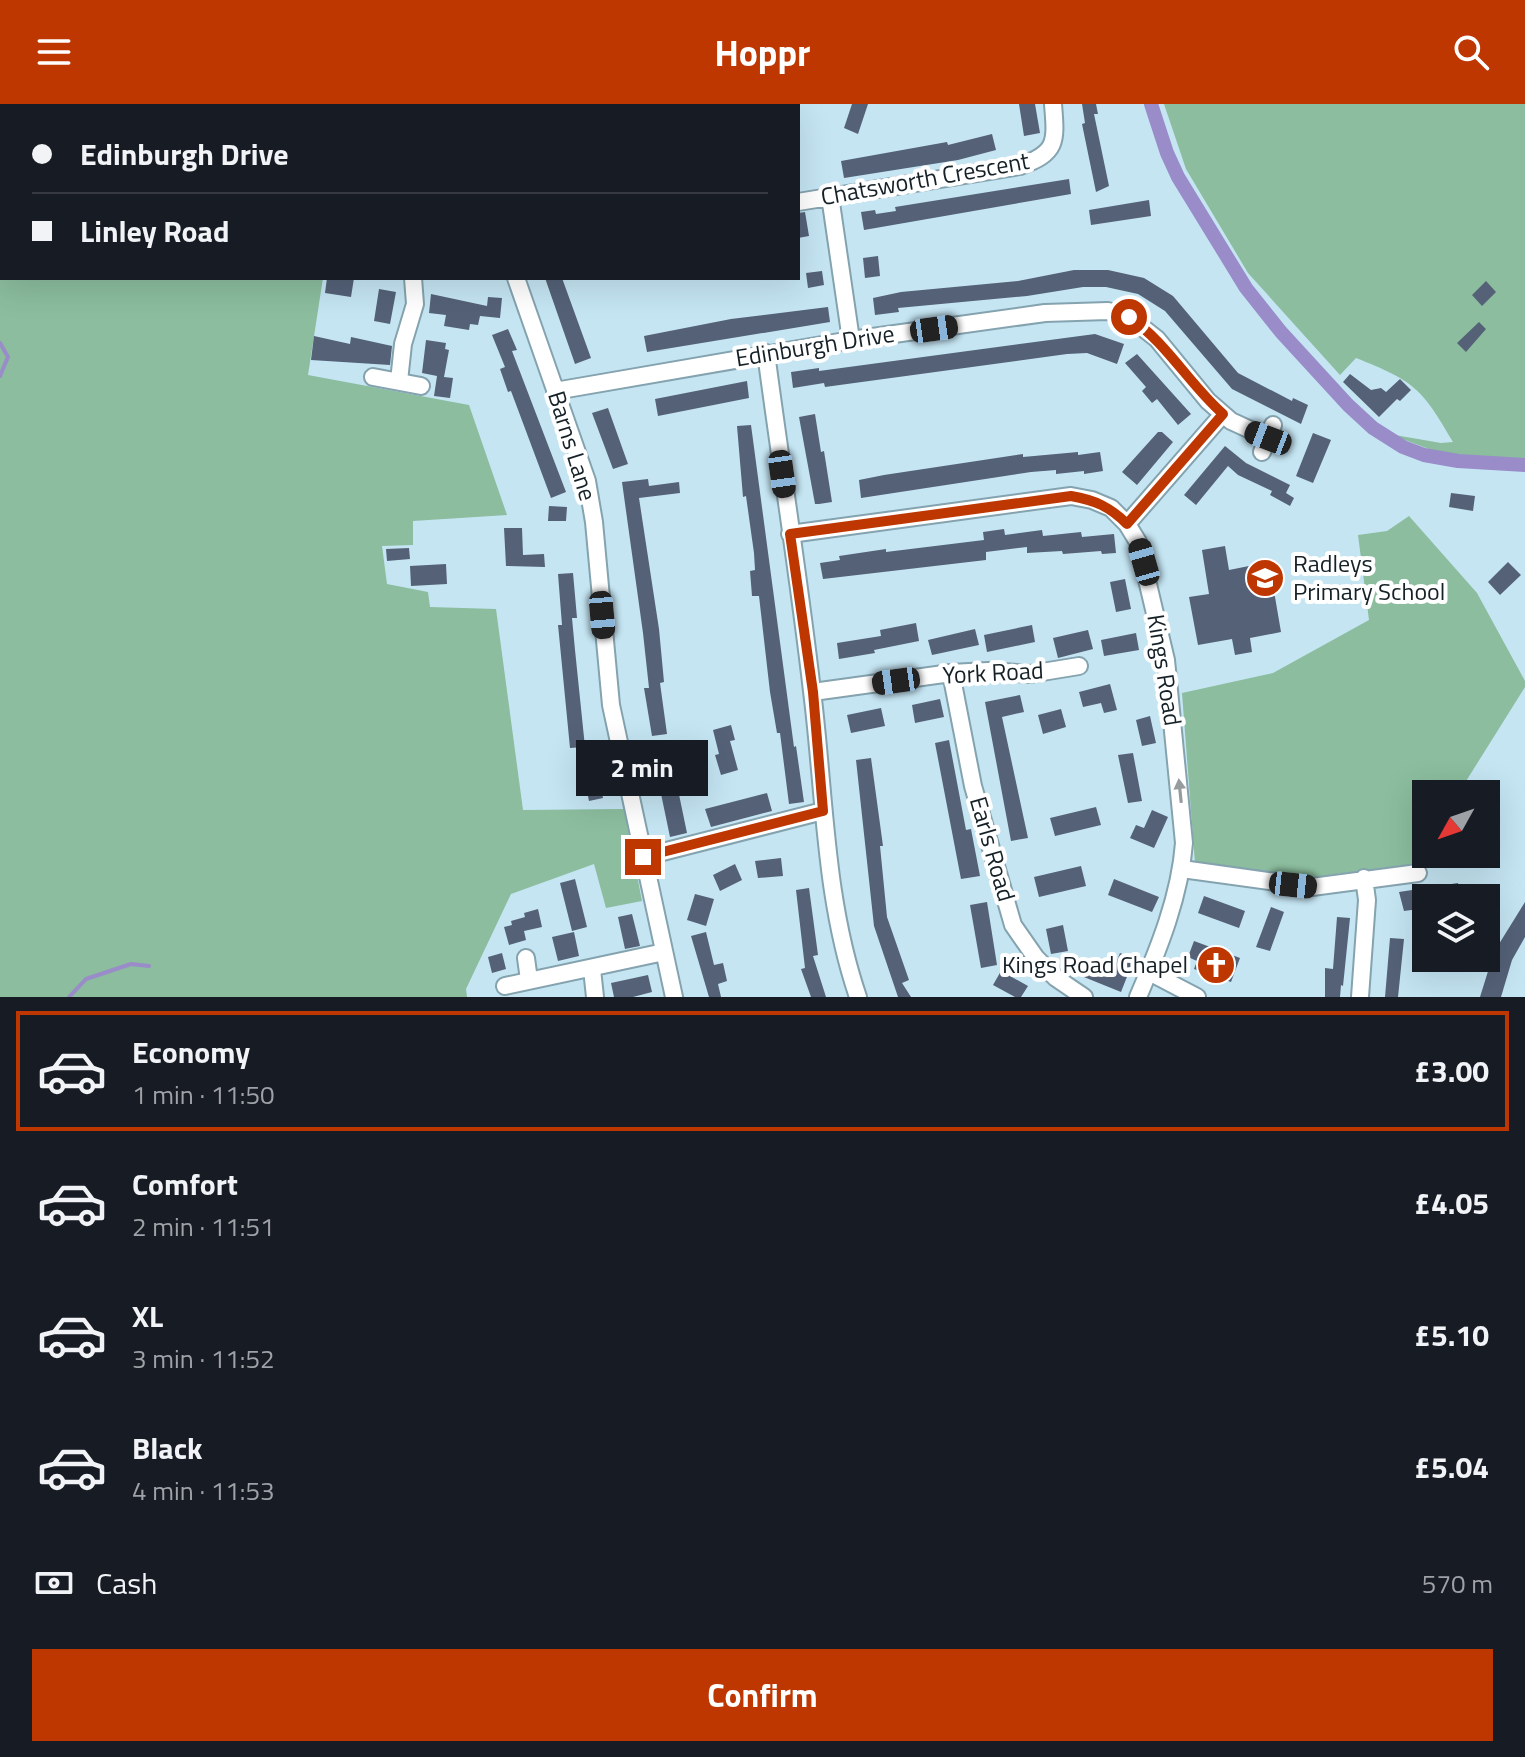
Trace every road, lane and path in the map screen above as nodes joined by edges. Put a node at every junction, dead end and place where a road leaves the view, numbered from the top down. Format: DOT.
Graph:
graph roads {
  1 [pos="1053,104"];
  2 [pos="830,196"];
  3 [pos="800,202"];
  4 [pos="413,280"];
  5 [pos="517,280"];
  6 [pos="851,340"];
  7 [pos="766,353"];
  8 [pos="373,377"];
  9 [pos="399,381"];
  10 [pos="421,386"];
  11 [pos="555,391"];
  12 [pos="1223,414"];
  13 [pos="1268,438"];
  14 [pos="1127,524"];
  15 [pos="790,534"];
  16 [pos="1079,666"];
  17 [pos="951,673"];
  18 [pos="813,692"];
  19 [pos="823,811"];
  20 [pos="643,857"];
  21 [pos="1182,869"];
  22 [pos="1418,873"];
  23 [pos="1364,878"];
  24 [pos="664,952"];
  25 [pos="526,958"];
  26 [pos="592,969"];
  27 [pos="1149,972"];
  28 [pos="529,980"];
  29 [pos="505,986"];
  30 [pos="595,997"];
  31 [pos="674,997"];
  32 [pos="858,997"];
  33 [pos="1084,997"];
  34 [pos="1138,997"];
  35 [pos="1197,997"];
  36 [pos="1360,997"];
  1 -- 2 [label="street, Chatsworth Crescent"];
  2 -- 3 [label="street, Chatsworth Crescent"];
  2 -- 6 [label="street"];
  4 -- 9 [label="street"];
  5 -- 11 [label="street, Barns Lane"];
  6 -- 7 [label="street, Edinburgh Drive"];
  6 -- 12 [label="street, Edinburgh Drive"];
  7 -- 11 [label="street, Edinburgh Drive"];
  7 -- 15 [label="street"];
  8 -- 9 [label="street"];
  9 -- 10 [label="street"];
  11 -- 20 [label="street, Barns Lane"];
  12 -- 13 [label="street, Edinburgh Drive"];
  12 -- 14 [label="street"];
  14 -- 15 [label="street"];
  21 -- 14 [label="street, Kings Road, one-way"];
  15 -- 18 [label="street"];
  16 -- 17 [label="street, York Road"];
  17 -- 18 [label="street, York Road"];
  17 -- 33 [label="street, Earls Road"];
  18 -- 19 [label="street"];
  19 -- 20 [label="street"];
  19 -- 32 [label="street"];
  20 -- 24 [label="street, Barns Lane"];
  21 -- 23 [label="street"];
  21 -- 27 [label="street, Kings Road"];
  22 -- 23 [label="street"];
  23 -- 36 [label="street"];
  24 -- 26 [label="street"];
  24 -- 31 [label="street, Barns Lane"];
  25 -- 28 [label="street"];
  26 -- 28 [label="street"];
  26 -- 30 [label="street"];
  27 -- 34 [label="street, Kings Road"];
  27 -- 35 [label="street"];
  28 -- 29 [label="street"];
}
